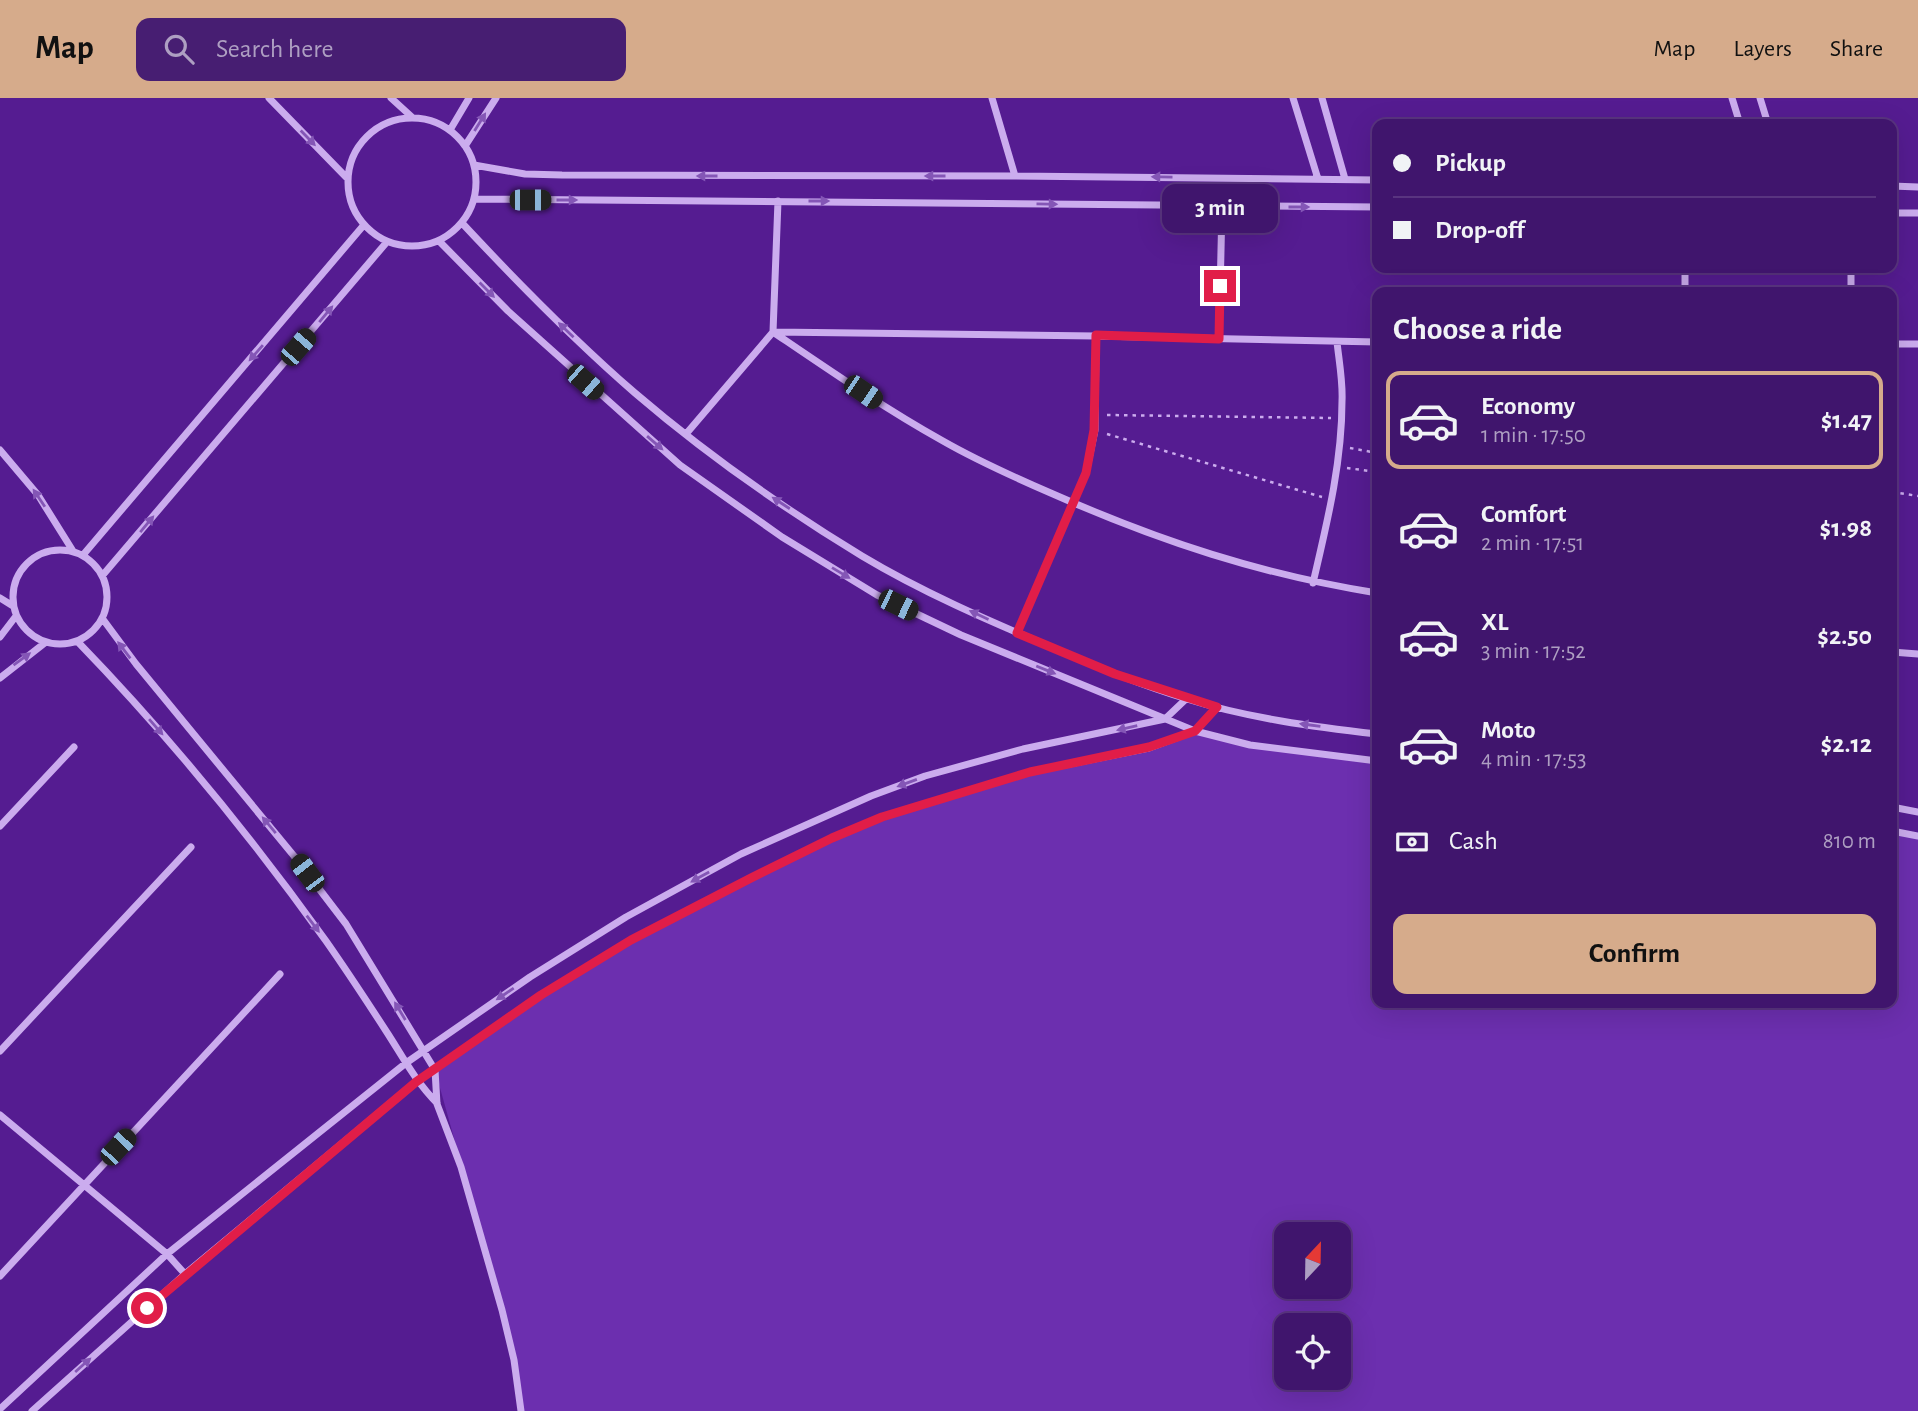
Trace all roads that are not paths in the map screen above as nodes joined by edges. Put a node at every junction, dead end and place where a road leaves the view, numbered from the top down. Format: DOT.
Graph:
graph roads {
  1 [pos="269,98"];
  2 [pos="391,98"];
  3 [pos="469,98"];
  4 [pos="496,98"];
  5 [pos="992,98"];
  6 [pos="1293,98"];
  7 [pos="1322,98"];
  8 [pos="1732,98"];
  9 [pos="1760,98"];
  10 [pos="413,118"];
  11 [pos="1738,119"];
  12 [pos="1766,119"];
  13 [pos="450,130"];
  14 [pos="465,146"];
  15 [pos="474,165"];
  16 [pos="1016,176"];
  17 [pos="346,177"];
  18 [pos="1318,179"];
  19 [pos="1345,179"];
  20 [pos="1372,180"];
  21 [pos="1897,186"];
  22 [pos="1918,187"];
  23 [pos="474,199"];
  24 [pos="778,201"];
  25 [pos="1222,206"];
  26 [pos="1372,207"];
  27 [pos="1897,213"];
  28 [pos="1918,213"];
  29 [pos="462,223"];
  30 [pos="363,226"];
  31 [pos="439,241"];
  32 [pos="386,243"];
  33 [pos="773,332"];
  34 [pos="1096,335"];
  35 [pos="1219,339"];
  36 [pos="1338,342"];
  37 [pos="1372,342"];
  38 [pos="1897,344"];
  39 [pos="1918,344"];
  40 [pos="686,433"];
  41 [pos="0,450"];
  42 [pos="1075,503"];
  43 [pos="73,551"];
  44 [pos="83,555"];
  45 [pos="102,576"];
  46 [pos="1312,583"];
  47 [pos="1372,592"];
  48 [pos="0,598"];
  49 [pos="13,606"];
  50 [pos="16,616"];
  51 [pos="102,618"];
  52 [pos="1017,633"];
  53 [pos="0,637"];
  54 [pos="77,641"];
  55 [pos="46,642"];
  56 [pos="1897,652"];
  57 [pos="1918,654"];
  58 [pos="0,678"];
  59 [pos="1186,699"];
  60 [pos="1217,707"];
  61 [pos="1165,719"];
  62 [pos="1195,731"];
  63 [pos="1372,733"];
  64 [pos="74,747"];
  65 [pos="1372,760"];
  66 [pos="1897,808"];
  67 [pos="1918,812"];
  68 [pos="0,826"];
  69 [pos="1897,832"];
  70 [pos="1918,836"];
  71 [pos="191,847"];
  72 [pos="280,974"];
  73 [pos="423,1050"];
  74 [pos="0,1051"];
  75 [pos="406,1063"];
  76 [pos="435,1070"];
  77 [pos="416,1082"];
  78 [pos="438,1104"];
  79 [pos="0,1115"];
  80 [pos="82,1185"];
  81 [pos="167,1254"];
  82 [pos="185,1274"];
  83 [pos="0,1276"];
  84 [pos="0,1409"];
  85 [pos="32,1411"];
  86 [pos="521,1411"];
  1 -- 17 [label="street, one-way"];
  2 -- 10 [label="street"];
  3 -- 13 [label="street"];
  14 -- 4 [label="street, one-way"];
  5 -- 16 [label="street"];
  6 -- 18 [label="street"];
  7 -- 19 [label="street"];
  8 -- 11 [label="street"];
  9 -- 12 [label="street"];
  10 -- 13 [label="street"];
  10 -- 17 [label="street"];
  13 -- 14 [label="street"];
  14 -- 15 [label="street"];
  16 -- 15 [label="street, one-way"];
  15 -- 23 [label="street"];
  18 -- 16 [label="street, one-way"];
  17 -- 30 [label="street"];
  18 -- 19 [label="street"];
  19 -- 20 [label="street"];
  21 -- 22 [label="street"];
  23 -- 24 [label="street, one-way"];
  23 -- 29 [label="street"];
  24 -- 25 [label="street, one-way"];
  24 -- 33 [label="street"];
  25 -- 26 [label="street, one-way"];
  25 -- 35 [label="street"];
  27 -- 28 [label="street"];
  29 -- 31 [label="street"];
  40 -- 29 [label="street, one-way"];
  30 -- 32 [label="street"];
  30 -- 44 [label="street, one-way"];
  31 -- 32 [label="street"];
  31 -- 61 [label="street, one-way"];
  45 -- 32 [label="street, one-way"];
  33 -- 34 [label="street"];
  33 -- 40 [label="street"];
  33 -- 42 [label="street"];
  34 -- 35 [label="street"];
  34 -- 42 [label="street"];
  35 -- 36 [label="street"];
  36 -- 37 [label="street"];
  36 -- 46 [label="street"];
  38 -- 39 [label="street"];
  52 -- 40 [label="street, one-way"];
  43 -- 41 [label="street, one-way"];
  42 -- 46 [label="street"];
  42 -- 52 [label="street"];
  43 -- 44 [label="street"];
  43 -- 49 [label="street"];
  44 -- 45 [label="street"];
  45 -- 51 [label="street"];
  46 -- 47 [label="street"];
  48 -- 49 [label="street"];
  49 -- 50 [label="street"];
  50 -- 53 [label="street"];
  50 -- 55 [label="street"];
  51 -- 54 [label="street"];
  73 -- 51 [label="street, one-way"];
  52 -- 59 [label="street"];
  54 -- 55 [label="street"];
  54 -- 75 [label="street, one-way"];
  58 -- 55 [label="street, one-way"];
  56 -- 57 [label="street"];
  59 -- 60 [label="street"];
  59 -- 61 [label="street"];
  60 -- 62 [label="street"];
  63 -- 60 [label="street, one-way"];
  61 -- 62 [label="street"];
  61 -- 73 [label="street, one-way"];
  62 -- 65 [label="street"];
  62 -- 76 [label="street"];
  64 -- 68 [label="street"];
  66 -- 67 [label="street"];
  69 -- 70 [label="street"];
  71 -- 74 [label="street"];
  72 -- 80 [label="street"];
  73 -- 75 [label="street"];
  73 -- 76 [label="street"];
  75 -- 77 [label="street"];
  75 -- 81 [label="street"];
  76 -- 77 [label="street"];
  76 -- 78 [label="street"];
  77 -- 78 [label="street"];
  77 -- 82 [label="street"];
  78 -- 86 [label="street"];
  79 -- 80 [label="street"];
  80 -- 81 [label="street"];
  80 -- 83 [label="street"];
  81 -- 82 [label="street"];
  81 -- 84 [label="street"];
  85 -- 82 [label="street, one-way"];
}
